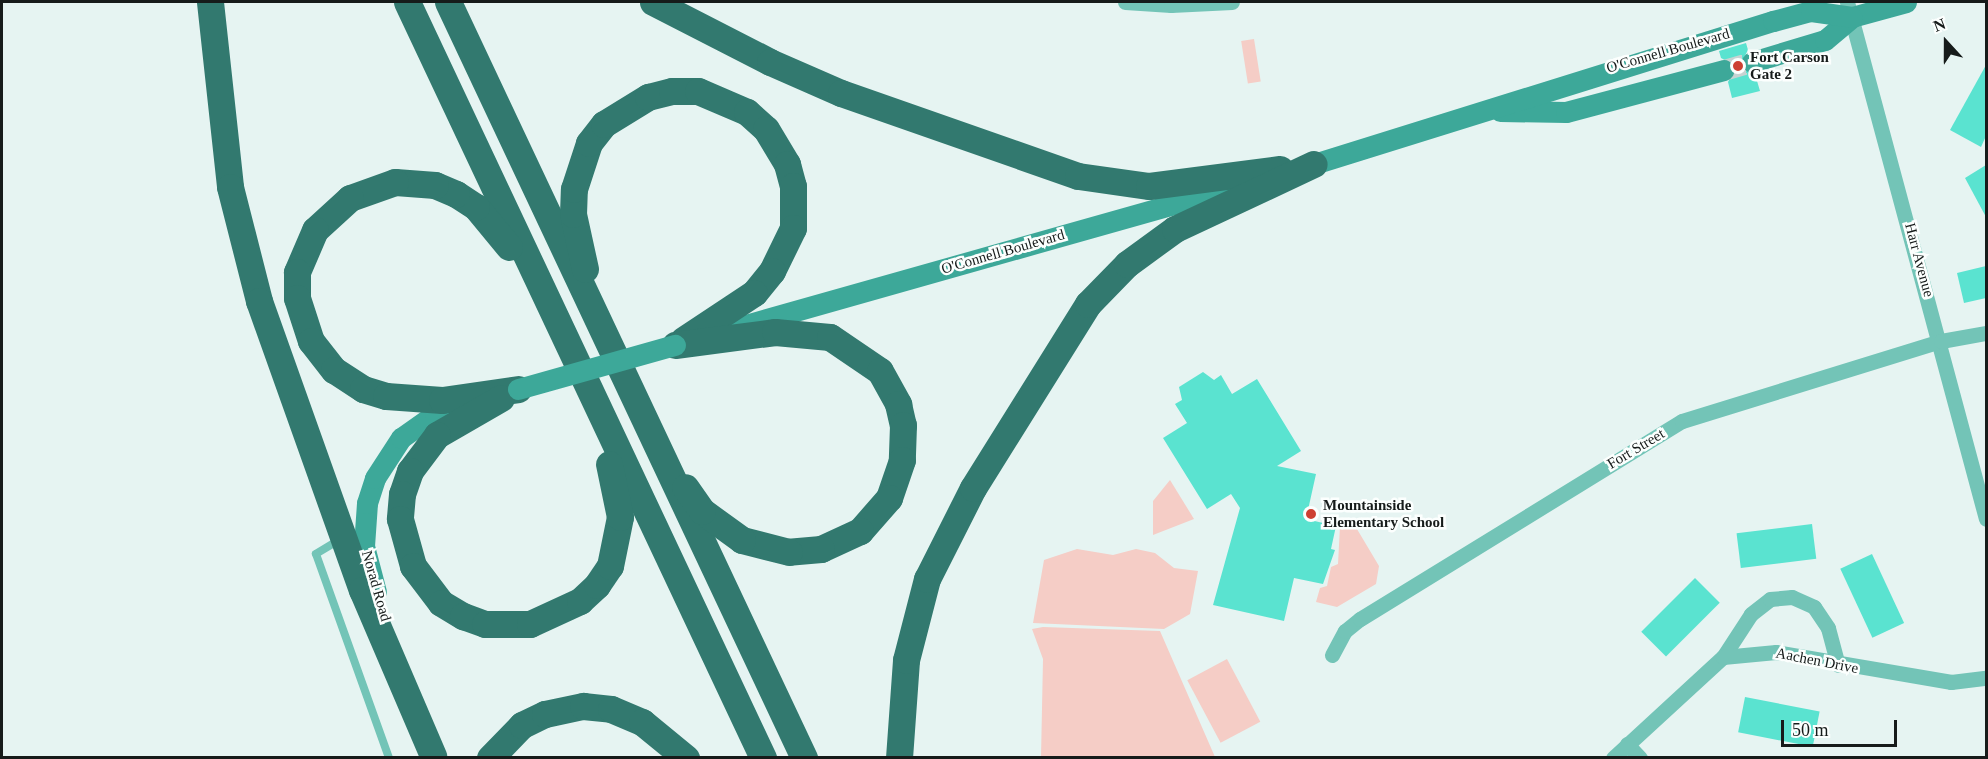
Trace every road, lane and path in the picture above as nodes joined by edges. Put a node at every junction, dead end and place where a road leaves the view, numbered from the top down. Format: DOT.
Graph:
graph roads {
  1 [pos="210,2"];
  2 [pos="407,2"];
  3 [pos="448,2"];
  4 [pos="653,2"];
  5 [pos="1125,2"];
  6 [pos="1232,2"];
  7 [pos="1906,2"];
  8 [pos="1850,9"];
  9 [pos="1773,21"];
  10 [pos="1788,51"];
  11 [pos="1652,56"];
  12 [pos="1752,62"];
  13 [pos="1724,70"];
  14 [pos="1678,82"];
  15 [pos="1488,111"];
  16 [pos="1314,164"];
  17 [pos="1986,333"];
  18 [pos="604,339"];
  19 [pos="1941,341"];
  20 [pos="675,345"];
  21 [pos="569,351"];
  22 [pos="627,384"];
  23 [pos="518,388"];
  24 [pos="590,397"];
  25 [pos="1986,519"];
  26 [pos="343,538"];
  27 [pos="1332,655"];
  28 [pos="1723,657"];
  29 [pos="1838,665"];
  30 [pos="1986,678"];
  31 [pos="1627,744"];
  32 [pos="433,756"];
  33 [pos="389,758"];
  34 [pos="490,758"];
  35 [pos="686,758"];
  36 [pos="763,758"];
  37 [pos="804,758"];
  38 [pos="899,758"];
  39 [pos="1613,758"];
  40 [pos="1640,758"];
  1 -- 26 [label="highway"];
  2 -- 21 [label="highway"];
  3 -- 18 [label="highway"];
  4 -- 16 [label="highway"];
  5 -- 6 [label="street"];
  7 -- 8 [label="main road, O'Connell Boulevard"];
  8 -- 9 [label="main road, O'Connell Boulevard"];
  8 -- 10 [label="main road, O'Connell Boulevard"];
  8 -- 19 [label="street, Harr Avenue"];
  9 -- 10 [label="main road"];
  9 -- 11 [label="main road, O'Connell Boulevard"];
  10 -- 12 [label="main road, O'Connell Boulevard"];
  11 -- 14 [label="main road"];
  11 -- 15 [label="main road, O'Connell Boulevard"];
  13 -- 14 [label="main road, O'Connell Boulevard"];
  14 -- 15 [label="main road, O'Connell Boulevard"];
  15 -- 16 [label="main road, O'Connell Boulevard"];
  16 -- 20 [label="main road, O'Connell Boulevard"];
  16 -- 38 [label="highway"];
  17 -- 19 [label="street, Fort Street"];
  18 -- 20 [label="highway"];
  18 -- 22 [label="highway"];
  19 -- 25 [label="street, Harr Avenue"];
  19 -- 27 [label="street, Fort Street"];
  20 -- 22 [label="highway"];
  20 -- 23 [label="main road, O'Connell Boulevard, bridge"];
  21 -- 23 [label="highway"];
  21 -- 24 [label="highway"];
  22 -- 37 [label="highway"];
  23 -- 24 [label="highway"];
  23 -- 32 [label="main road, Norad Road"];
  24 -- 36 [label="highway"];
  26 -- 32 [label="highway"];
  26 -- 33 [label="lane"];
  28 -- 29 [label="street, Aachen Drive"];
  28 -- 29 [label="street"];
  28 -- 31 [label="street"];
  29 -- 30 [label="street, Aachen Drive"];
  31 -- 39 [label="street"];
  31 -- 40 [label="street"];
  34 -- 35 [label="highway"];
}
